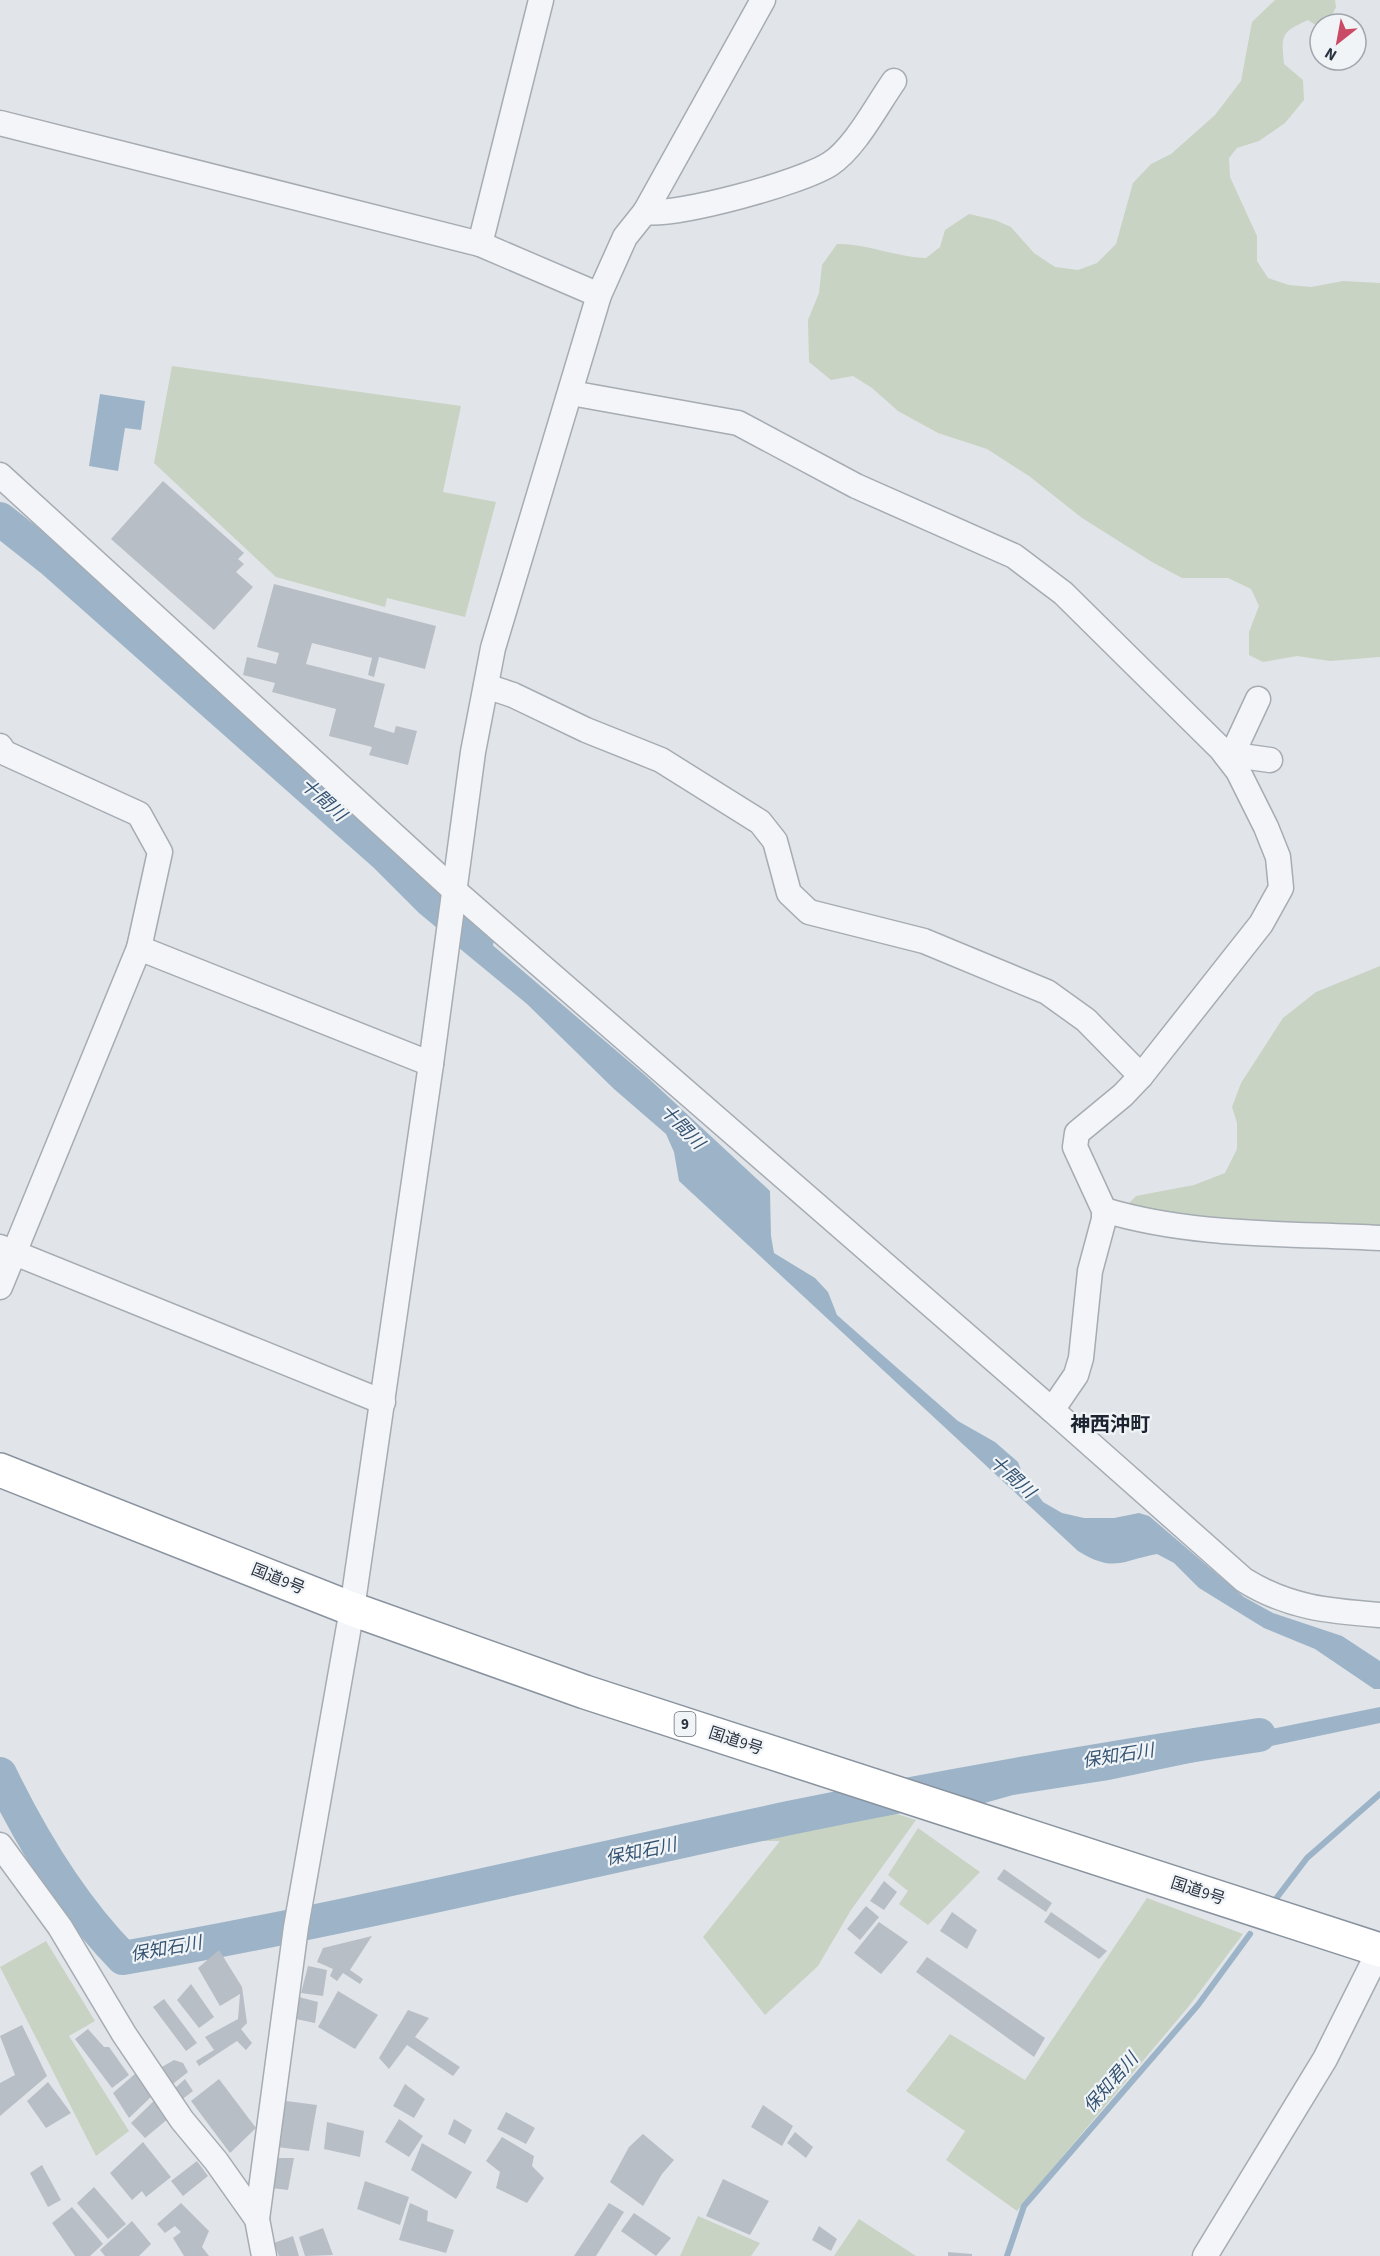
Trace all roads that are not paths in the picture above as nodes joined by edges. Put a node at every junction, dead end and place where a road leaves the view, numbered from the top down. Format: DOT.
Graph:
graph roads {
  1 [pos="541,0"];
  2 [pos="763,0"];
  3 [pos="894,81"];
  4 [pos="0,123"];
  5 [pos="645,212"];
  6 [pos="480,244"];
  7 [pos="599,295"];
  8 [pos="571,393"];
  9 [pos="0,475"];
  10 [pos="486,686"];
  11 [pos="1258,699"];
  12 [pos="0,746"];
  13 [pos="1232,757"];
  14 [pos="1270,760"];
  15 [pos="454,896"];
  16 [pos="139,948"];
  17 [pos="431,1064"];
  18 [pos="1141,1076"];
  19 [pos="1104,1210"];
  20 [pos="1380,1238"];
  21 [pos="7,1250"];
  22 [pos="0,1287"];
  23 [pos="383,1402"];
  24 [pos="1052,1410"];
  25 [pos="0,1470"];
  26 [pos="352,1609"];
  27 [pos="1380,1615"];
  28 [pos="0,1845"];
  29 [pos="1380,1950"];
  30 [pos="257,2219"];
  31 [pos="264,2256"];
  32 [pos="1205,2256"];
  1 -- 6 [label="street"];
  2 -- 5 [label="street"];
  3 -- 5 [label="street"];
  4 -- 6 [label="street"];
  5 -- 7 [label="street"];
  6 -- 7 [label="street"];
  7 -- 8 [label="street"];
  8 -- 10 [label="street"];
  8 -- 13 [label="street"];
  9 -- 15 [label="street"];
  10 -- 15 [label="street"];
  10 -- 18 [label="street"];
  11 -- 13 [label="street"];
  12 -- 16 [label="street"];
  13 -- 14 [label="street"];
  13 -- 18 [label="street"];
  15 -- 17 [label="street"];
  15 -- 24 [label="street"];
  16 -- 17 [label="street"];
  16 -- 21 [label="street"];
  17 -- 23 [label="street"];
  18 -- 19 [label="street"];
  19 -- 20 [label="street"];
  19 -- 24 [label="street"];
  21 -- 22 [label="street"];
  21 -- 23 [label="street"];
  23 -- 26 [label="street"];
  24 -- 27 [label="street"];
  25 -- 26 [label="highway, 国道9号 / 9"];
  26 -- 29 [label="highway, 国道9号 / 9"];
  26 -- 30 [label="street"];
  28 -- 30 [label="street"];
  29 -- 32 [label="street"];
  30 -- 31 [label="street"];
}
